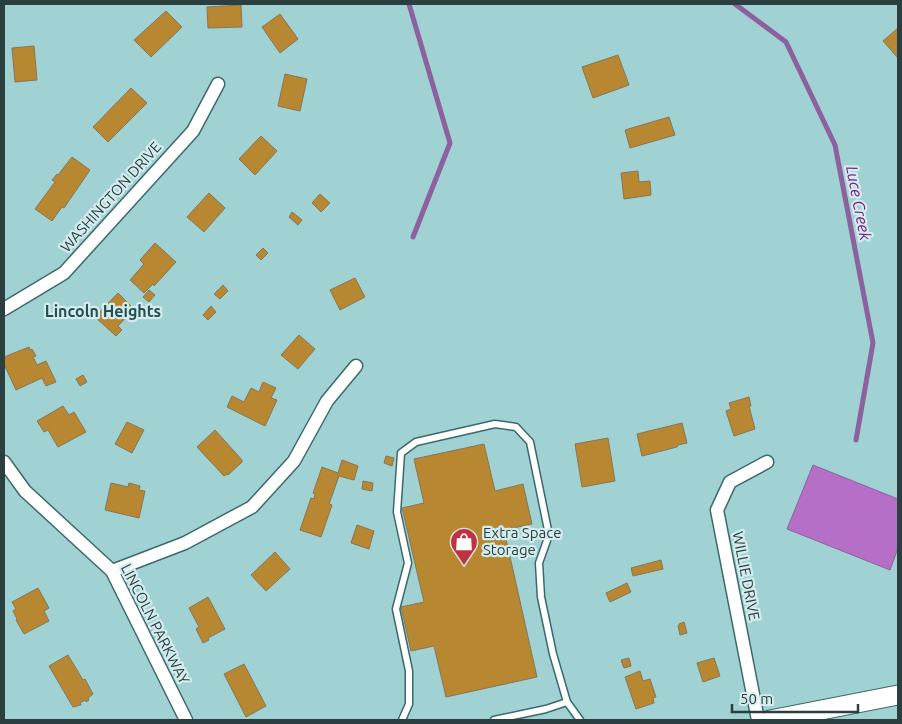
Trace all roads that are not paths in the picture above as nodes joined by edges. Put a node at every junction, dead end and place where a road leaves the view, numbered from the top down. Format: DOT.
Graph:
graph roads {
  1 [pos="218,84"];
  2 [pos="4,309"];
  3 [pos="356,366"];
  4 [pos="4,462"];
  5 [pos="767,462"];
  6 [pos="112,571"];
  7 [pos="898,695"];
  8 [pos="567,702"];
  9 [pos="186,720"];
  10 [pos="402,720"];
  11 [pos="494,720"];
  12 [pos="580,720"];
  13 [pos="758,720"];
  14 [pos="770,720"];
  1 -- 2 [label="street, WASHINGTON DRIVE"];
  3 -- 6 [label="street"];
  4 -- 6 [label="street, LINCOLN PARKWAY"];
  5 -- 13 [label="street, WILLIE DRIVE"];
  6 -- 9 [label="street, LINCOLN PARKWAY"];
  7 -- 14 [label="main road"];
  8 -- 10 [label="lane"];
  8 -- 11 [label="lane"];
  8 -- 12 [label="lane"];
}
